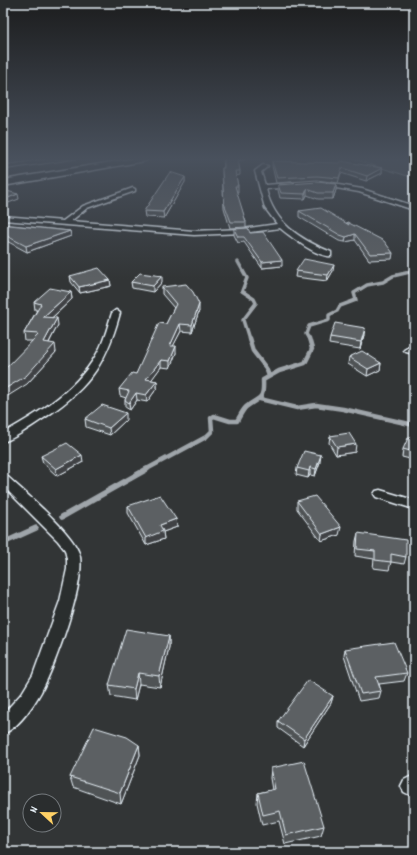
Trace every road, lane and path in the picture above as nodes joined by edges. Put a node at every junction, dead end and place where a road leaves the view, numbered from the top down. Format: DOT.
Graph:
graph roads {
  1 [pos="109,199"];
  2 [pos="267,199"];
  3 [pos="387,199"];
  4 [pos="414,208"];
  5 [pos="3,218"];
  6 [pos="64,223"];
  7 [pos="284,225"];
  8 [pos="328,254"];
  9 [pos="116,313"];
  10 [pos="3,438"];
  11 [pos="3,479"];
  12 [pos="380,494"];
  13 [pos="414,505"];
  14 [pos="3,726"];
  1 -- 6 [label="street"];
  2 -- 7 [label="street"];
  3 -- 4 [label="street"];
  5 -- 6 [label="street"];
  6 -- 7 [label="street"];
  7 -- 8 [label="street"];
  9 -- 10 [label="street"];
  11 -- 14 [label="street"];
  12 -- 13 [label="street"];
}
